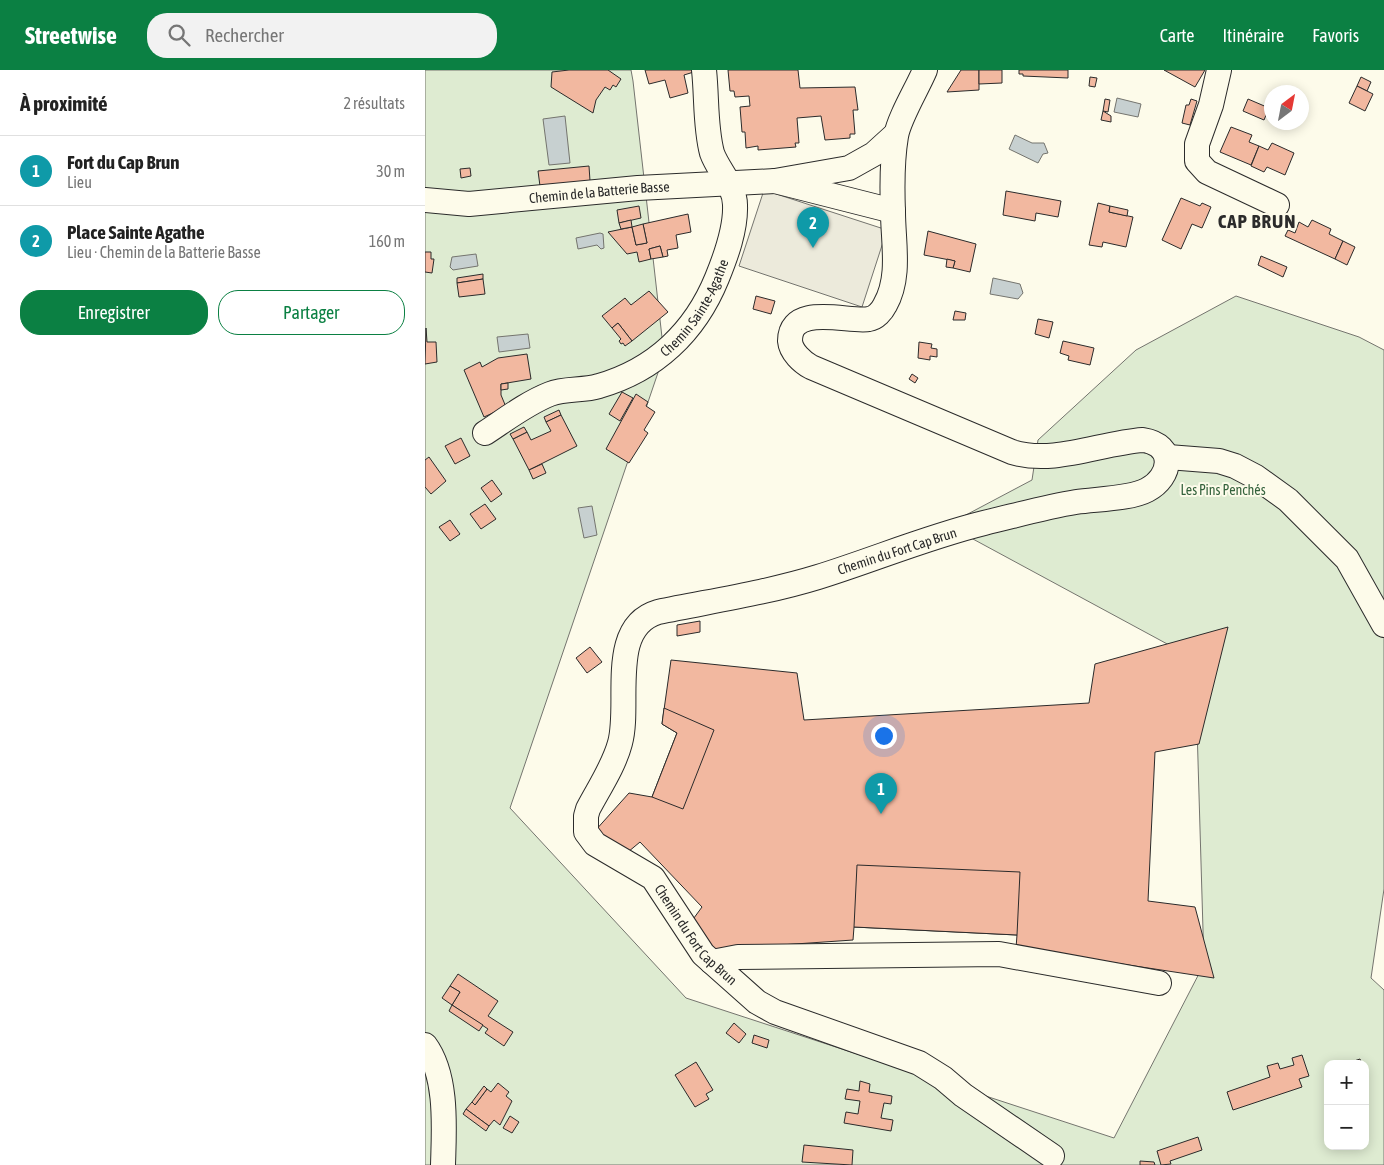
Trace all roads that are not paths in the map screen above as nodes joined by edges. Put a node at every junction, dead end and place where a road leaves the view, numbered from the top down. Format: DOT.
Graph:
graph roads {
  1 [pos="704,70"];
  2 [pos="925,70"];
  3 [pos="1219,70"];
  4 [pos="896,134"];
  5 [pos="775,181"];
  6 [pos="728,184"];
  7 [pos="425,200"];
  8 [pos="1277,205"];
  9 [pos="893,211"];
  10 [pos="485,433"];
  11 [pos="1168,457"];
  12 [pos="1384,626"];
  13 [pos="712,962"];
  14 [pos="1159,983"];
  15 [pos="425,1045"];
  16 [pos="1053,1156"];
  17 [pos="443,1165"];
  1 -- 6 [label="street, Chemin Sainte-Agathe"];
  2 -- 4 [label="street"];
  3 -- 8 [label="street"];
  4 -- 5 [label="street, Chemin de la Batterie Basse"];
  4 -- 9 [label="street"];
  5 -- 6 [label="street, Chemin de la Batterie Basse"];
  5 -- 9 [label="street, Chemin de la Batterie Basse"];
  6 -- 7 [label="street, Chemin de la Batterie Basse"];
  6 -- 10 [label="street, Chemin Sainte-Agathe"];
  9 -- 11 [label="street"];
  11 -- 12 [label="street"];
  11 -- 13 [label="street, Chemin du Fort Cap Brun"];
  13 -- 14 [label="street"];
  13 -- 16 [label="street, Chemin du Fort Cap Brun"];
  15 -- 17 [label="street"];
}
